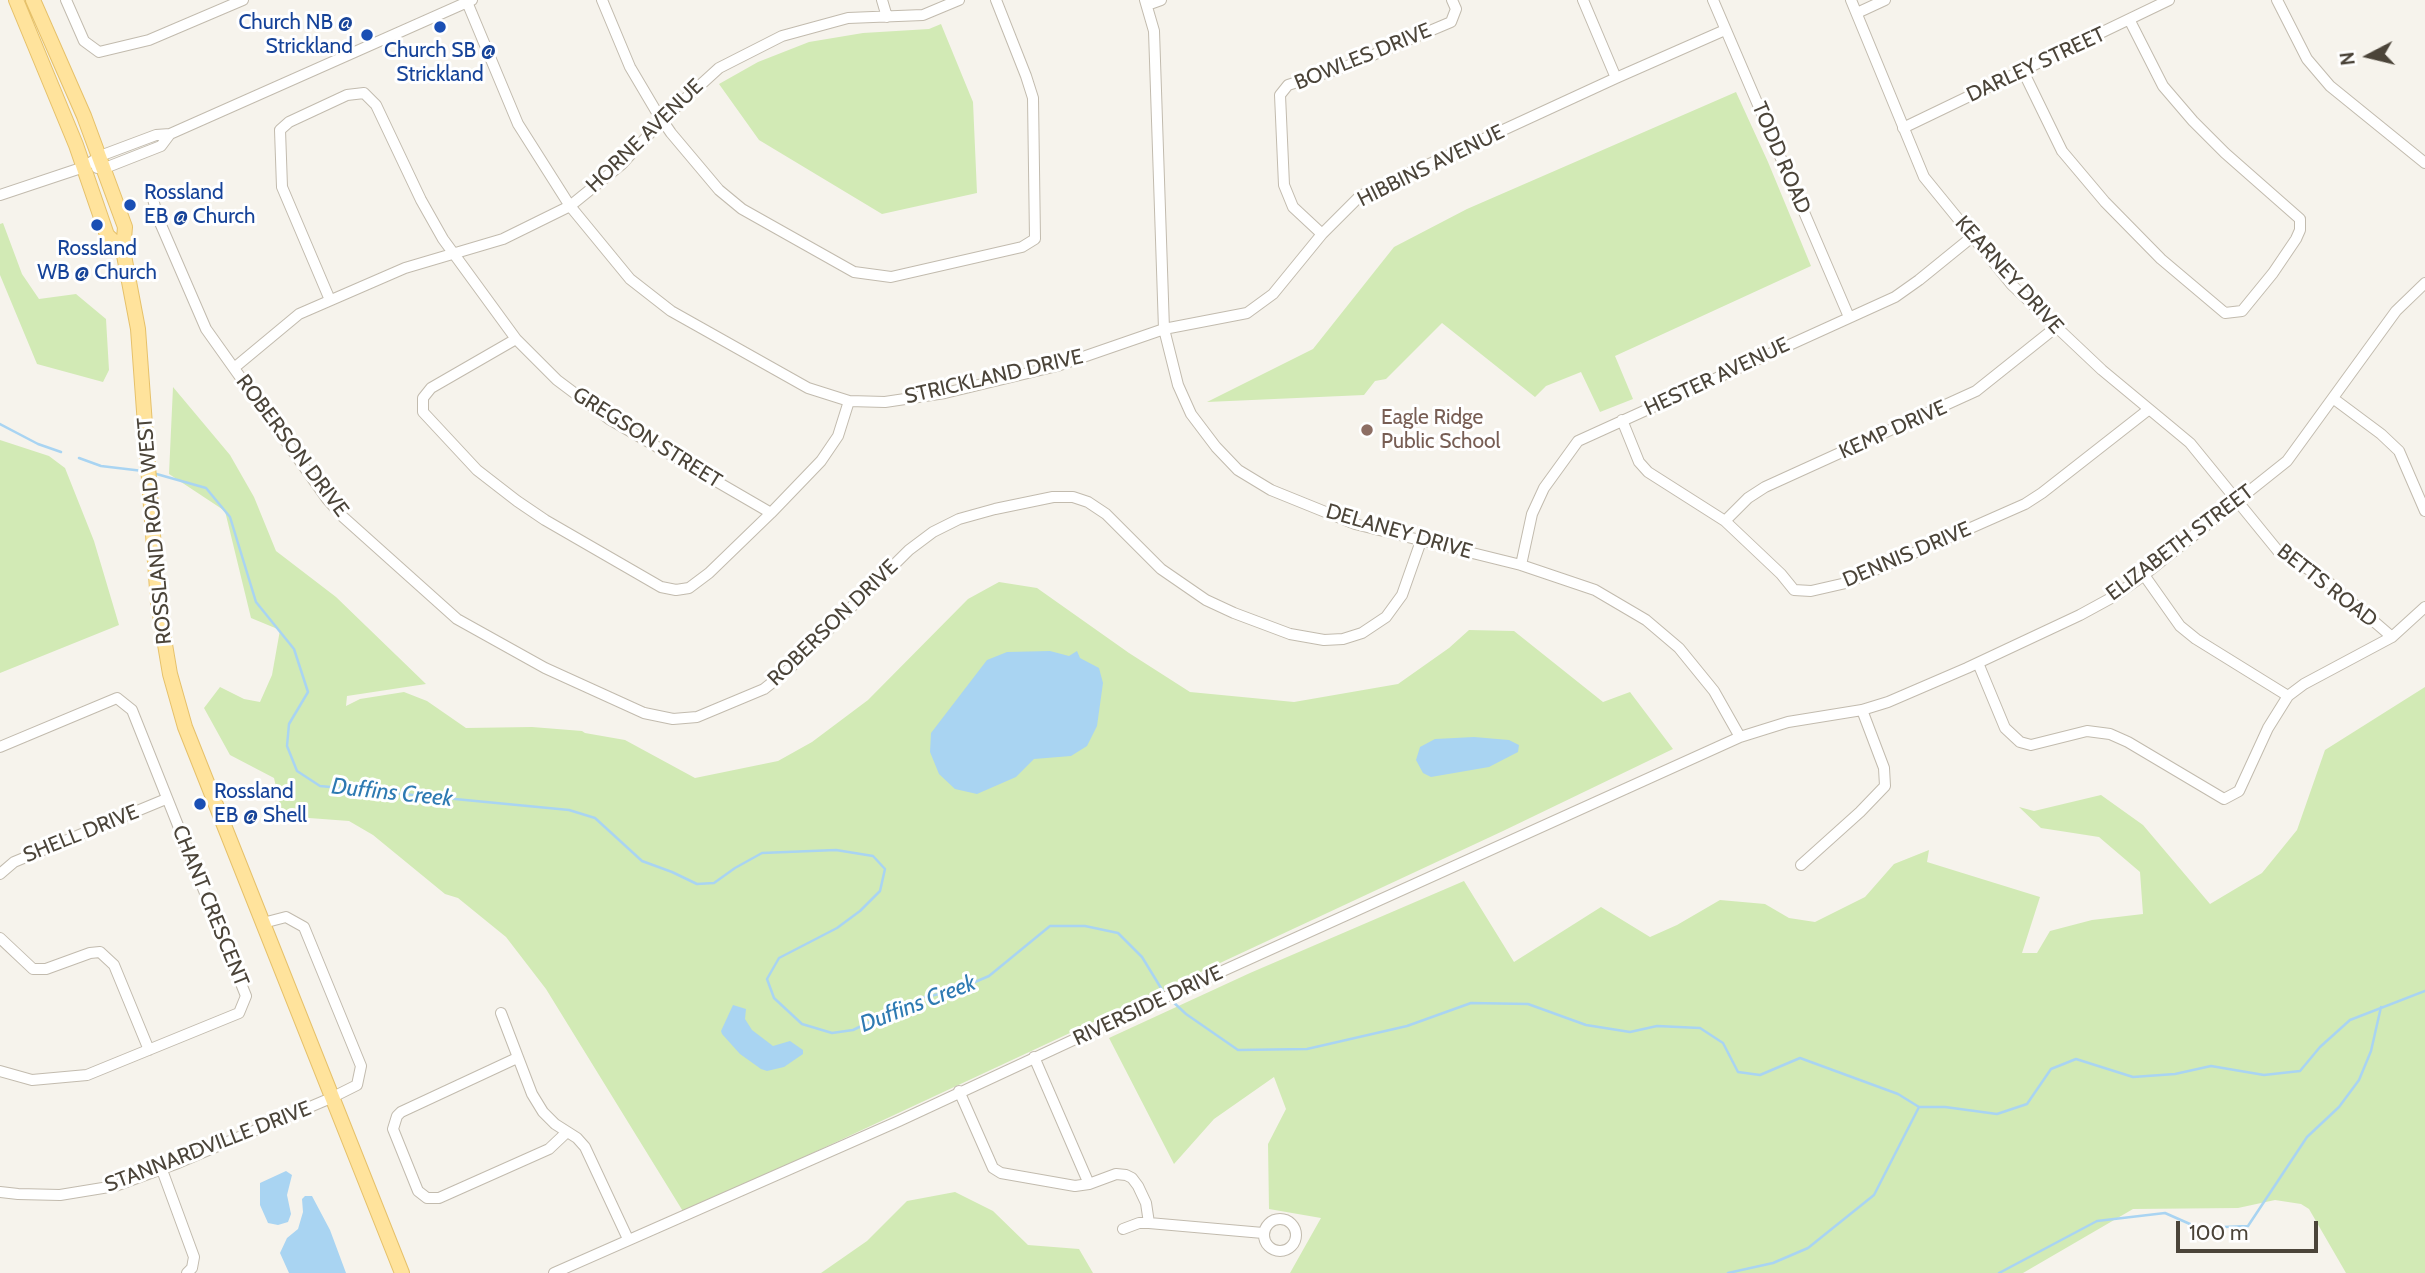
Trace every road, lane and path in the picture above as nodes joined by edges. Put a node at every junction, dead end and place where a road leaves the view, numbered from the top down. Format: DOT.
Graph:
graph roads {
  1 [pos="18,0"];
  2 [pos="33,0"];
  3 [pos="66,0"];
  4 [pos="243,0"];
  5 [pos="602,0"];
  6 [pos="882,0"];
  7 [pos="959,0"];
  8 [pos="996,0"];
  9 [pos="1161,0"];
  10 [pos="1452,0"];
  11 [pos="1583,0"];
  12 [pos="1713,0"];
  13 [pos="1852,0"];
  14 [pos="1885,0"];
  15 [pos="2169,0"];
  16 [pos="2277,0"];
  17 [pos="469,1"];
  18 [pos="1146,2"];
  19 [pos="1857,13"];
  20 [pos="887,17"];
  21 [pos="2130,21"];
  22 [pos="1725,30"];
  23 [pos="2023,71"];
  24 [pos="1615,78"];
  25 [pos="662,120"];
  26 [pos="1903,128"];
  27 [pos="96,163"];
  28 [pos="2425,163"];
  29 [pos="0,195"];
  30 [pos="153,199"];
  31 [pos="570,206"];
  32 [pos="1322,234"];
  33 [pos="1972,237"];
  34 [pos="122,250"];
  35 [pos="453,254"];
  36 [pos="2425,283"];
  37 [pos="330,300"];
  38 [pos="1849,317"];
  39 [pos="2056,328"];
  40 [pos="1164,329"];
  41 [pos="516,339"];
  42 [pos="234,368"];
  43 [pos="2334,399"];
  44 [pos="849,401"];
  45 [pos="2148,410"];
  46 [pos="1622,421"];
  47 [pos="2237,500"];
  48 [pos="2425,511"];
  49 [pos="771,513"];
  50 [pos="1725,521"];
  51 [pos="1421,541"];
  52 [pos="1521,565"];
  53 [pos="2144,575"];
  54 [pos="2425,607"];
  55 [pos="2392,637"];
  56 [pos="1978,663"];
  57 [pos="2288,696"];
  58 [pos="1861,710"];
  59 [pos="1740,737"];
  60 [pos="0,747"];
  61 [pos="166,799"];
  62 [pos="1801,864"];
  63 [pos="0,874"];
  64 [pos="263,923"];
  65 [pos="0,938"];
  66 [pos="501,1013"];
  67 [pos="149,1050"];
  68 [pos="1034,1057"];
  69 [pos="517,1058"];
  70 [pos="0,1071"];
  71 [pos="959,1091"];
  72 [pos="331,1098"];
  73 [pos="567,1132"];
  74 [pos="162,1170"];
  75 [pos="1089,1184"];
  76 [pos="0,1192"];
  77 [pos="1149,1223"];
  78 [pos="1123,1229"];
  79 [pos="1263,1233"];
  80 [pos="628,1240"];
  81 [pos="187,1273"];
  82 [pos="402,1273"];
  83 [pos="554,1273"];
  1 -- 27 [label="main road, ROSSLAND ROAD WEST"];
  2 -- 27 [label="main road, ROSSLAND ROAD WEST"];
  3 -- 4 [label="street"];
  5 -- 25 [label="street"];
  6 -- 20 [label="street"];
  7 -- 20 [label="street, HORNE AVENUE"];
  8 -- 25 [label="street"];
  9 -- 18 [label="street"];
  10 -- 32 [label="street, BOWLES DRIVE"];
  11 -- 24 [label="street"];
  12 -- 22 [label="street, TODD ROAD"];
  13 -- 19 [label="street, KEARNEY DRIVE"];
  14 -- 19 [label="street"];
  15 -- 21 [label="street, DARLEY STREET"];
  16 -- 28 [label="street"];
  17 -- 27 [label="street"];
  17 -- 31 [label="street, STRICKLAND DRIVE"];
  18 -- 40 [label="street, DELANEY DRIVE"];
  19 -- 26 [label="street, KEARNEY DRIVE"];
  20 -- 25 [label="street, HORNE AVENUE"];
  21 -- 23 [label="street, DARLEY STREET"];
  21 -- 23 [label="street"];
  22 -- 24 [label="street, HIBBINS AVENUE"];
  22 -- 38 [label="street, TODD ROAD"];
  23 -- 26 [label="street, DARLEY STREET"];
  24 -- 32 [label="street, HIBBINS AVENUE"];
  25 -- 31 [label="street, HORNE AVENUE"];
  26 -- 33 [label="street, KEARNEY DRIVE"];
  27 -- 29 [label="street"];
  27 -- 34 [label="main road, ROSSLAND ROAD WEST"];
  27 -- 34 [label="main road, ROSSLAND ROAD WEST"];
  30 -- 42 [label="street, ROBERSON DRIVE"];
  31 -- 35 [label="street, HORNE AVENUE"];
  31 -- 44 [label="street, STRICKLAND DRIVE"];
  32 -- 40 [label="street, HIBBINS AVENUE"];
  33 -- 38 [label="street, HESTER AVENUE"];
  33 -- 39 [label="street, KEARNEY DRIVE"];
  34 -- 64 [label="main road, ROSSLAND ROAD WEST"];
  35 -- 37 [label="street, HORNE AVENUE"];
  35 -- 37 [label="street, GREGSON STREET"];
  35 -- 41 [label="street, GREGSON STREET"];
  36 -- 43 [label="street, ELIZABETH STREET"];
  37 -- 42 [label="street, HORNE AVENUE"];
  38 -- 46 [label="street, HESTER AVENUE"];
  39 -- 45 [label="street, KEARNEY DRIVE"];
  39 -- 50 [label="street, KEMP DRIVE"];
  40 -- 44 [label="street, STRICKLAND DRIVE"];
  40 -- 51 [label="street, DELANEY DRIVE"];
  41 -- 49 [label="street, GREGSON STREET"];
  41 -- 49 [label="street"];
  42 -- 51 [label="street, ROBERSON DRIVE"];
  43 -- 47 [label="street, ELIZABETH STREET"];
  43 -- 48 [label="street"];
  44 -- 49 [label="street"];
  45 -- 47 [label="street, KEARNEY DRIVE"];
  45 -- 50 [label="street, DENNIS DRIVE"];
  46 -- 50 [label="street, DENNIS DRIVE"];
  46 -- 52 [label="street, HESTER AVENUE"];
  47 -- 53 [label="street, ELIZABETH STREET"];
  47 -- 55 [label="street, BETTS ROAD"];
  51 -- 52 [label="street, DELANEY DRIVE"];
  52 -- 59 [label="street, DELANEY DRIVE"];
  53 -- 56 [label="street, ELIZABETH STREET"];
  53 -- 57 [label="street"];
  54 -- 55 [label="street"];
  55 -- 57 [label="street"];
  56 -- 57 [label="street"];
  56 -- 58 [label="street, ELIZABETH STREET"];
  58 -- 59 [label="street, ELIZABETH STREET"];
  58 -- 62 [label="street"];
  59 -- 68 [label="street, RIVERSIDE DRIVE"];
  60 -- 61 [label="street, CHANT CRESCENT"];
  61 -- 63 [label="street, SHELL DRIVE"];
  61 -- 67 [label="street, CHANT CRESCENT"];
  64 -- 72 [label="main road, ROSSLAND ROAD WEST"];
  64 -- 72 [label="street"];
  65 -- 67 [label="street"];
  66 -- 69 [label="street"];
  67 -- 70 [label="street, CHANT CRESCENT"];
  68 -- 71 [label="street, RIVERSIDE DRIVE"];
  68 -- 75 [label="street"];
  69 -- 73 [label="street"];
  69 -- 73 [label="street"];
  71 -- 75 [label="street"];
  71 -- 80 [label="street, RIVERSIDE DRIVE"];
  72 -- 74 [label="street, STANNARDVILLE DRIVE"];
  72 -- 82 [label="main road, ROSSLAND ROAD WEST"];
  73 -- 80 [label="street"];
  74 -- 76 [label="street, STANNARDVILLE DRIVE"];
  74 -- 81 [label="street"];
  75 -- 77 [label="street"];
  77 -- 78 [label="street"];
  77 -- 79 [label="street"];
  80 -- 83 [label="street, RIVERSIDE DRIVE"];
}
